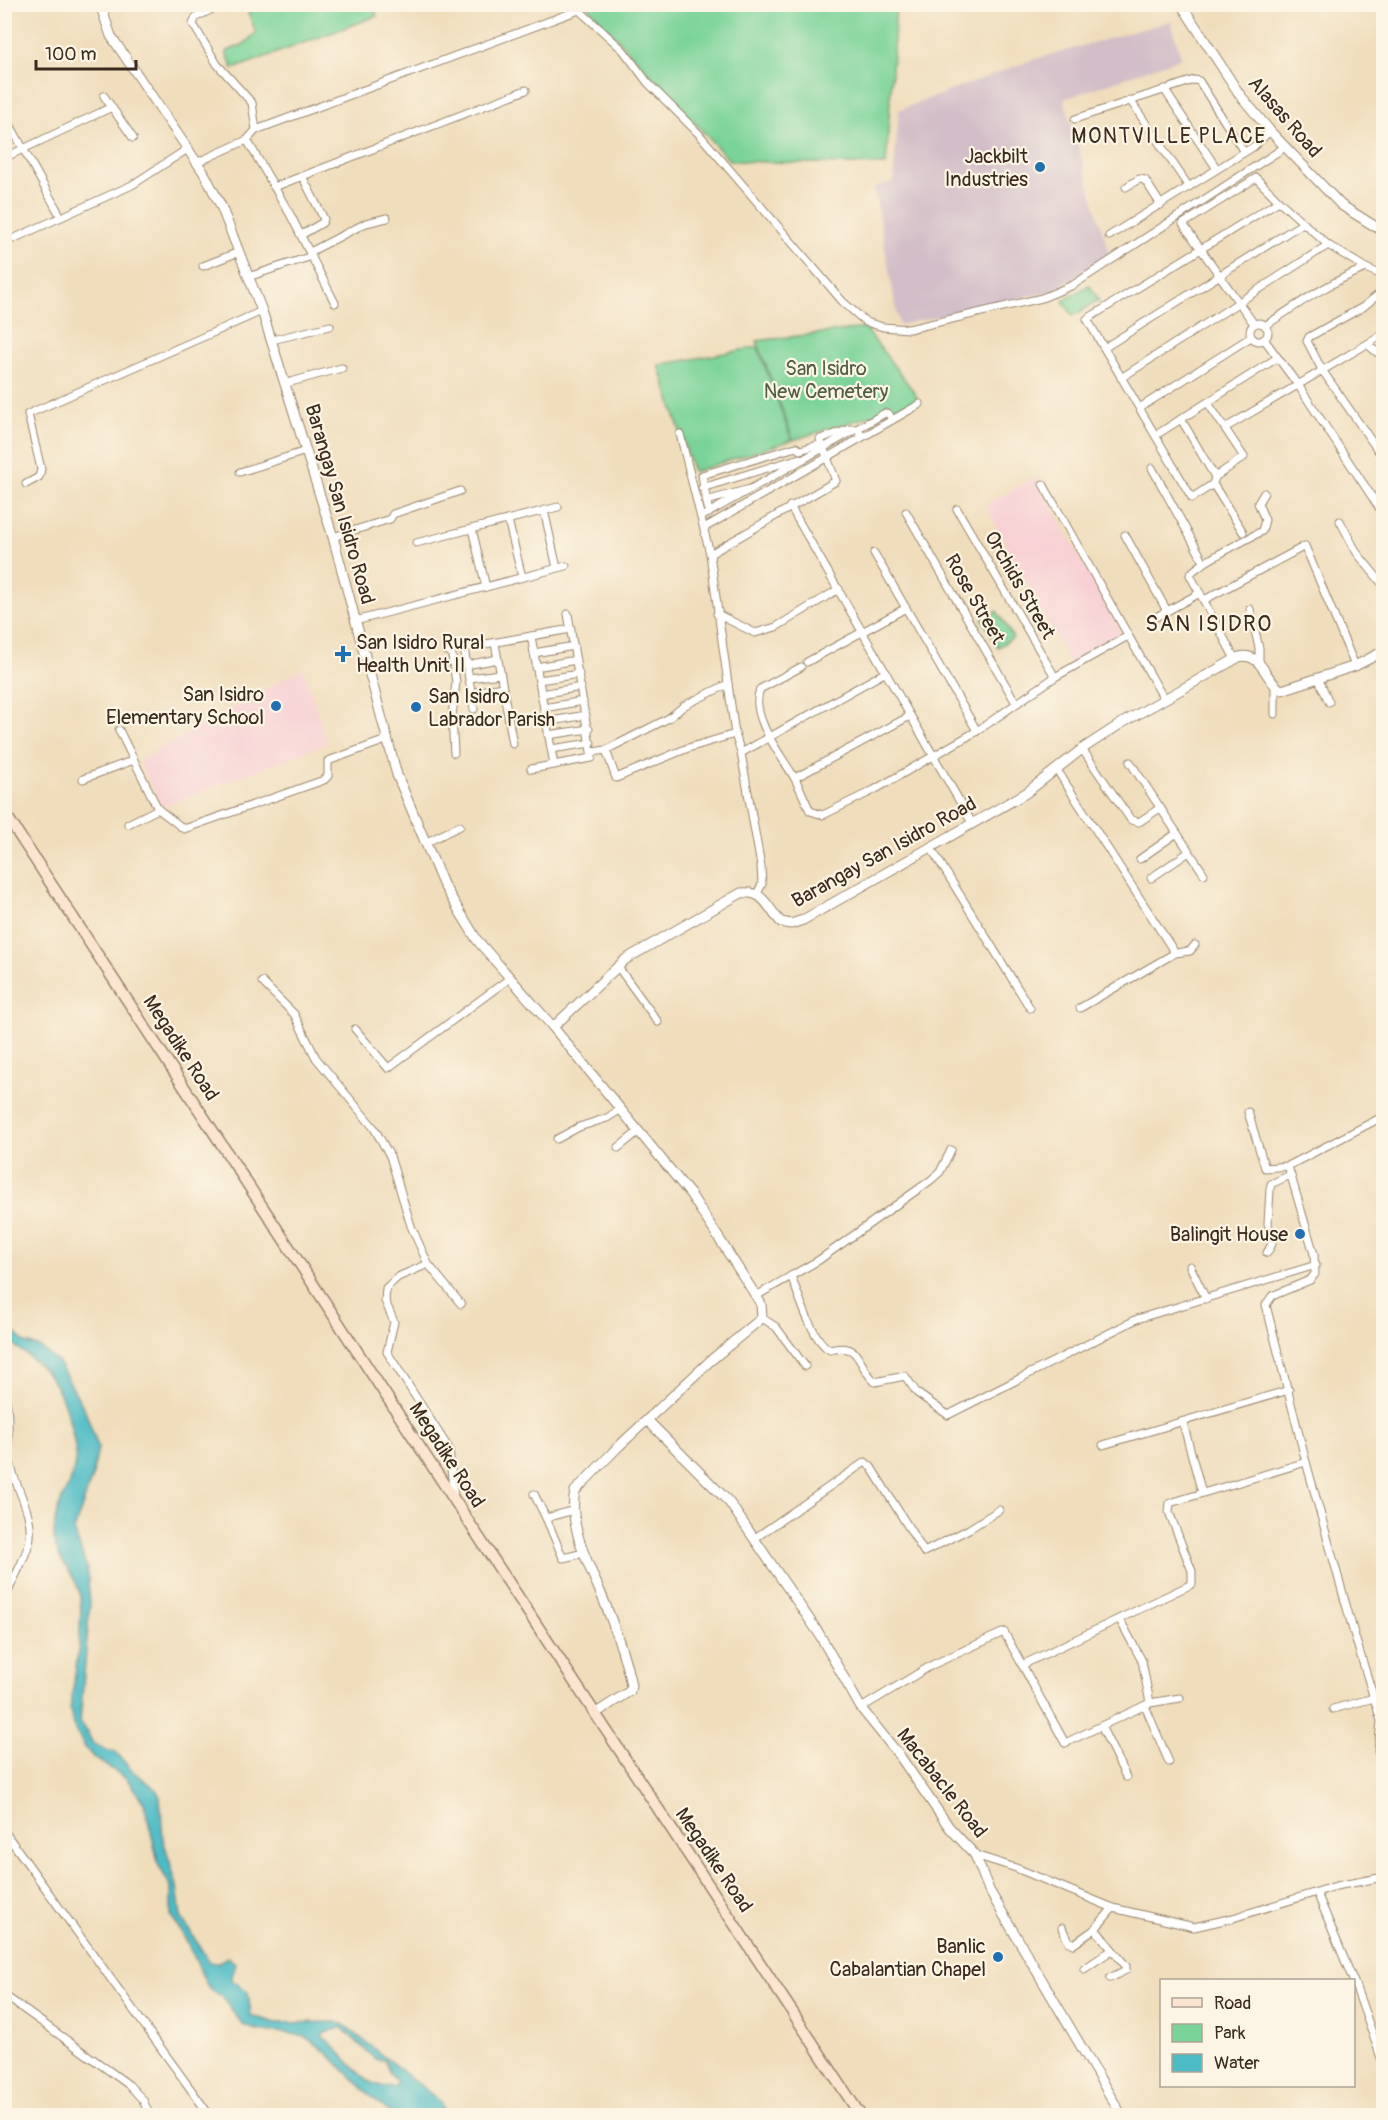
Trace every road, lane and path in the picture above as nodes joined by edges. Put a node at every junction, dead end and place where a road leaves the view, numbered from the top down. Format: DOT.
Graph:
graph roads {
  1 [pos="100,4"];
  2 [pos="223,4"];
  3 [pos="1181,4"];
  4 [pos="1164,89"];
  5 [pos="526,90"];
  6 [pos="104,96"];
  7 [pos="1130,100"];
  8 [pos="112,107"];
  9 [pos="4,114"];
  10 [pos="1075,118"];
  11 [pos="256,130"];
  12 [pos="1270,131"];
  13 [pos="133,138"];
  14 [pos="247,140"];
  15 [pos="1285,147"];
  16 [pos="189,148"];
  17 [pos="24,149"];
  18 [pos="1244,152"];
  19 [pos="4,158"];
  20 [pos="198,162"];
  21 [pos="1217,169"];
  22 [pos="302,176"];
  23 [pos="274,187"];
  24 [pos="1126,187"];
  25 [pos="1190,187"];
  26 [pos="1279,201"];
  27 [pos="1161,205"];
  28 [pos="61,217"];
  29 [pos="387,218"];
  30 [pos="1303,223"];
  31 [pos="1383,232"];
  32 [pos="301,234"];
  33 [pos="1109,236"];
  34 [pos="4,243"];
  35 [pos="1328,245"];
  36 [pos="1201,250"];
  37 [pos="239,252"];
  38 [pos="311,254"];
  39 [pos="204,266"];
  40 [pos="1366,268"];
  41 [pos="1219,276"];
  42 [pos="1383,276"];
  43 [pos="248,277"];
  44 [pos="1383,290"];
  45 [pos="335,303"];
  46 [pos="1239,303"];
  47 [pos="262,312"];
  48 [pos="1254,324"];
  49 [pos="330,326"];
  50 [pos="1265,326"];
  51 [pos="1383,334"];
  52 [pos="1251,337"];
  53 [pos="1263,339"];
  54 [pos="272,340"];
  55 [pos="1368,345"];
  56 [pos="1104,348"];
  57 [pos="1277,358"];
  58 [pos="1383,358"];
  59 [pos="342,369"];
  60 [pos="1322,370"];
  61 [pos="1121,378"];
  62 [pos="287,383"];
  63 [pos="1298,385"];
  64 [pos="1208,403"];
  65 [pos="920,404"];
  66 [pos="1141,408"];
  67 [pos="1181,419"];
  68 [pos="892,420"];
  69 [pos="1225,428"];
  70 [pos="858,429"];
  71 [pos="680,434"];
  72 [pos="1156,435"];
  73 [pos="862,437"];
  74 [pos="822,446"];
  75 [pos="306,452"];
  76 [pos="774,453"];
  77 [pos="827,457"];
  78 [pos="756,458"];
  79 [pos="1383,459"];
  80 [pos="782,468"];
  81 [pos="1152,468"];
  82 [pos="240,472"];
  83 [pos="760,472"];
  84 [pos="790,478"];
  85 [pos="1214,481"];
  86 [pos="762,483"];
  87 [pos="26,484"];
  88 [pos="1043,484"];
  89 [pos="702,488"];
  90 [pos="460,491"];
  91 [pos="755,491"];
  92 [pos="1264,493"];
  93 [pos="706,501"];
  94 [pos="722,505"];
  95 [pos="790,506"];
  96 [pos="558,507"];
  97 [pos="957,509"];
  98 [pos="544,510"];
  99 [pos="906,512"];
  100 [pos="709,513"];
  101 [pos="727,514"];
  102 [pos="1383,515"];
  103 [pos="701,518"];
  104 [pos="508,520"];
  105 [pos="1340,521"];
  106 [pos="704,528"];
  107 [pos="472,529"];
  108 [pos="1243,532"];
  109 [pos="1125,535"];
  110 [pos="333,537"];
  111 [pos="416,543"];
  112 [pos="874,553"];
  113 [pos="710,554"];
  114 [pos="1204,562"];
  115 [pos="566,566"];
  116 [pos="557,568"];
  117 [pos="522,577"];
  118 [pos="1383,586"];
  119 [pos="486,587"];
  120 [pos="839,589"];
  121 [pos="1202,596"];
  122 [pos="906,608"];
  123 [pos="1250,609"];
  124 [pos="1167,611"];
  125 [pos="568,614"];
  126 [pos="717,614"];
  127 [pos="1156,617"];
  128 [pos="355,621"];
  129 [pos="570,629"];
  130 [pos="862,630"];
  131 [pos="531,636"];
  132 [pos="1128,636"];
  133 [pos="495,643"];
  134 [pos="573,646"];
  135 [pos="464,648"];
  136 [pos="1383,651"];
  137 [pos="534,653"];
  138 [pos="498,659"];
  139 [pos="1235,659"];
  140 [pos="576,660"];
  141 [pos="807,662"];
  142 [pos="1258,662"];
  143 [pos="466,665"];
  144 [pos="1355,666"];
  145 [pos="536,667"];
  146 [pos="801,667"];
  147 [pos="886,672"];
  148 [pos="500,674"];
  149 [pos="579,674"];
  150 [pos="1055,677"];
  151 [pos="468,678"];
  152 [pos="539,680"];
  153 [pos="1319,680"];
  154 [pos="728,684"];
  155 [pos="502,687"];
  156 [pos="581,687"];
  157 [pos="1275,687"];
  158 [pos="471,693"];
  159 [pos="541,694"];
  160 [pos="1164,699"];
  161 [pos="584,701"];
  162 [pos="1329,702"];
  163 [pos="1016,703"];
  164 [pos="544,708"];
  165 [pos="474,709"];
  166 [pos="1275,714"];
  167 [pos="586,715"];
  168 [pos="910,716"];
  169 [pos="546,722"];
  170 [pos="589,729"];
  171 [pos="119,730"];
  172 [pos="977,731"];
  173 [pos="735,734"];
  174 [pos="549,735"];
  175 [pos="770,738"];
  176 [pos="386,740"];
  177 [pos="591,743"];
  178 [pos="513,744"];
  179 [pos="551,749"];
  180 [pos="1082,749"];
  181 [pos="606,750"];
  182 [pos="593,752"];
  183 [pos="454,753"];
  184 [pos="741,753"];
  185 [pos="933,755"];
  186 [pos="134,760"];
  187 [pos="1130,762"];
  188 [pos="554,765"];
  189 [pos="531,769"];
  190 [pos="1057,770"];
  191 [pos="795,778"];
  192 [pos="83,779"];
  193 [pos="1160,808"];
  194 [pos="158,809"];
  195 [pos="4,812"];
  196 [pos="972,823"];
  197 [pos="128,824"];
  198 [pos="441,824"];
  199 [pos="460,826"];
  200 [pos="445,834"];
  201 [pos="1177,834"];
  202 [pos="425,843"];
  203 [pos="931,848"];
  204 [pos="1189,852"];
  205 [pos="1140,859"];
  206 [pos="1204,874"];
  207 [pos="1151,878"];
  208 [pos="757,894"];
  209 [pos="1195,945"];
  210 [pos="1175,953"];
  211 [pos="618,967"];
  212 [pos="510,978"];
  213 [pos="262,982"];
  214 [pos="1030,1008"];
  215 [pos="1080,1008"];
  216 [pos="658,1022"];
  217 [pos="553,1027"];
  218 [pos="355,1029"];
  219 [pos="621,1109"];
  220 [pos="1248,1112"];
  221 [pos="1383,1116"];
  222 [pos="639,1131"];
  223 [pos="557,1139"];
  224 [pos="618,1148"];
  225 [pos="951,1150"];
  226 [pos="1288,1166"];
  227 [pos="1290,1175"];
  228 [pos="1268,1253"];
  229 [pos="428,1264"];
  230 [pos="1316,1265"];
  231 [pos="1190,1266"];
  232 [pos="790,1276"];
  233 [pos="756,1296"];
  234 [pos="1206,1299"];
  235 [pos="461,1304"];
  236 [pos="762,1318"];
  237 [pos="805,1366"];
  238 [pos="1289,1390"];
  239 [pos="4,1393"];
  240 [pos="647,1420"];
  241 [pos="1183,1423"];
  242 [pos="1103,1445"];
  243 [pos="1306,1462"];
  244 [pos="1202,1493"];
  245 [pos="534,1494"];
  246 [pos="454,1498"];
  247 [pos="574,1510"];
  248 [pos="999,1510"];
  249 [pos="546,1518"];
  250 [pos="755,1538"];
  251 [pos="584,1553"];
  252 [pos="4,1603"];
  253 [pos="1120,1620"];
  254 [pos="1022,1665"];
  255 [pos="1180,1698"];
  256 [pos="1374,1698"];
  257 [pos="1148,1704"];
  258 [pos="861,1708"];
  259 [pos="1333,1709"];
  260 [pos="596,1713"];
  261 [pos="1101,1726"];
  262 [pos="1169,1762"];
  263 [pos="1383,1772"];
  264 [pos="1126,1778"];
  265 [pos="4,1831"];
  266 [pos="975,1855"];
  267 [pos="1383,1877"];
  268 [pos="1317,1893"];
  269 [pos="1113,1908"];
  270 [pos="1062,1928"];
  271 [pos="1095,1929"];
  272 [pos="1113,1950"];
  273 [pos="1084,1969"];
  274 [pos="1110,1978"];
  275 [pos="1352,1979"];
  276 [pos="1355,1987"];
  277 [pos="4,1995"];
  278 [pos="1383,2066"];
  279 [pos="150,2115"];
  280 [pos="210,2115"];
  281 [pos="861,2115"];
  282 [pos="1122,2115"];
  1 -- 16 [label="street, Barangay San Isidro Road"];
  2 -- 11 [label="street"];
  3 -- 12 [label="street, Alasas Road"];
  4 -- 7 [label="street"];
  4 -- 18 [label="street"];
  4 -- 21 [label="street"];
  5 -- 22 [label="street"];
  6 -- 8 [label="street"];
  7 -- 10 [label="street"];
  7 -- 25 [label="street"];
  8 -- 13 [label="street"];
  8 -- 17 [label="street"];
  9 -- 17 [label="street"];
  11 -- 14 [label="street"];
  11 -- 15 [label="street"];
  12 -- 15 [label="street, Alasas Road"];
  12 -- 18 [label="street"];
  14 -- 20 [label="street"];
  14 -- 23 [label="street"];
  15 -- 31 [label="street, Alasas Road"];
  16 -- 20 [label="street, Barangay San Isidro Road"];
  16 -- 28 [label="street"];
  17 -- 19 [label="street"];
  17 -- 28 [label="street"];
  18 -- 21 [label="street"];
  20 -- 37 [label="street, Barangay San Isidro Road"];
  21 -- 25 [label="street"];
  22 -- 23 [label="street"];
  22 -- 32 [label="street"];
  23 -- 32 [label="street"];
  24 -- 27 [label="street"];
  25 -- 27 [label="street"];
  26 -- 30 [label="street"];
  26 -- 36 [label="street"];
  26 -- 36 [label="street"];
  27 -- 33 [label="street"];
  28 -- 34 [label="street"];
  29 -- 38 [label="street"];
  30 -- 35 [label="street"];
  30 -- 41 [label="street"];
  32 -- 38 [label="street"];
  35 -- 40 [label="street"];
  35 -- 46 [label="street"];
  36 -- 41 [label="street"];
  36 -- 56 [label="street"];
  37 -- 39 [label="street"];
  37 -- 43 [label="street, Barangay San Isidro Road"];
  38 -- 43 [label="street"];
  38 -- 45 [label="street"];
  40 -- 42 [label="street"];
  40 -- 50 [label="street"];
  41 -- 46 [label="street"];
  41 -- 56 [label="street"];
  43 -- 47 [label="street, Barangay San Isidro Road"];
  44 -- 60 [label="street"];
  46 -- 48 [label="street"];
  46 -- 61 [label="street"];
  47 -- 54 [label="street, Barangay San Isidro Road"];
  47 -- 87 [label="street"];
  48 -- 50 [label="street"];
  48 -- 52 [label="street"];
  49 -- 54 [label="street"];
  50 -- 53 [label="street"];
  51 -- 55 [label="street"];
  52 -- 53 [label="street"];
  52 -- 66 [label="street"];
  53 -- 57 [label="street"];
  54 -- 62 [label="street, Barangay San Isidro Road"];
  55 -- 58 [label="street"];
  55 -- 60 [label="street"];
  56 -- 61 [label="street"];
  57 -- 63 [label="street"];
  57 -- 64 [label="street"];
  59 -- 62 [label="street"];
  60 -- 63 [label="street"];
  60 -- 79 [label="street"];
  61 -- 66 [label="street"];
  62 -- 75 [label="street, Barangay San Isidro Road"];
  63 -- 69 [label="street"];
  63 -- 102 [label="street"];
  64 -- 67 [label="street"];
  64 -- 69 [label="street"];
  65 -- 68 [label="street"];
  66 -- 72 [label="street"];
  67 -- 72 [label="street"];
  67 -- 85 [label="street"];
  68 -- 70 [label="street"];
  68 -- 73 [label="street"];
  69 -- 85 [label="street"];
  70 -- 73 [label="street"];
  70 -- 74 [label="street"];
  71 -- 103 [label="street"];
  72 -- 85 [label="street"];
  73 -- 77 [label="street"];
  74 -- 76 [label="street"];
  74 -- 77 [label="street"];
  74 -- 80 [label="street"];
  75 -- 82 [label="street"];
  75 -- 110 [label="street, Barangay San Isidro Road"];
  76 -- 78 [label="street"];
  76 -- 80 [label="street"];
  77 -- 84 [label="street"];
  77 -- 95 [label="street"];
  78 -- 83 [label="street"];
  78 -- 89 [label="street"];
  80 -- 83 [label="street"];
  80 -- 84 [label="street"];
  80 -- 86 [label="street"];
  81 -- 114 [label="street"];
  83 -- 86 [label="street"];
  83 -- 89 [label="street"];
  84 -- 91 [label="street"];
  85 -- 108 [label="street"];
  86 -- 91 [label="street"];
  88 -- 132 [label="street"];
  89 -- 93 [label="street"];
  90 -- 110 [label="street"];
  91 -- 93 [label="street"];
  91 -- 94 [label="street"];
  91 -- 101 [label="street"];
  92 -- 114 [label="street"];
  93 -- 100 [label="street"];
  94 -- 100 [label="street"];
  94 -- 101 [label="street"];
  95 -- 113 [label="street"];
  95 -- 120 [label="street"];
  96 -- 98 [label="street"];
  97 -- 150 [label="street, Orchids Street"];
  98 -- 104 [label="street"];
  98 -- 116 [label="street"];
  99 -- 163 [label="street, Rose Street"];
  100 -- 103 [label="street"];
  101 -- 106 [label="street"];
  103 -- 106 [label="street"];
  104 -- 107 [label="street"];
  104 -- 117 [label="street"];
  105 -- 118 [label="street"];
  106 -- 113 [label="street"];
  107 -- 111 [label="street"];
  107 -- 119 [label="street"];
  109 -- 124 [label="street"];
  110 -- 128 [label="street, Barangay San Isidro Road"];
  112 -- 122 [label="street"];
  113 -- 126 [label="street"];
  114 -- 121 [label="street"];
  115 -- 116 [label="street"];
  116 -- 117 [label="street"];
  117 -- 119 [label="street"];
  119 -- 128 [label="street"];
  120 -- 126 [label="street"];
  120 -- 130 [label="street"];
  121 -- 124 [label="street"];
  121 -- 139 [label="street"];
  121 -- 144 [label="street"];
  122 -- 130 [label="street"];
  122 -- 172 [label="street"];
  123 -- 142 [label="street"];
  124 -- 127 [label="street"];
  125 -- 129 [label="street"];
  126 -- 154 [label="street"];
  128 -- 176 [label="street, Barangay San Isidro Road"];
  129 -- 131 [label="street"];
  129 -- 134 [label="street"];
  130 -- 141 [label="street"];
  130 -- 147 [label="street"];
  131 -- 133 [label="street"];
  131 -- 137 [label="street"];
  132 -- 150 [label="street"];
  132 -- 160 [label="street"];
  133 -- 135 [label="street"];
  133 -- 138 [label="street"];
  134 -- 137 [label="street"];
  134 -- 140 [label="street"];
  135 -- 143 [label="street"];
  135 -- 183 [label="street"];
  136 -- 144 [label="street"];
  137 -- 145 [label="street"];
  138 -- 143 [label="street"];
  138 -- 148 [label="street"];
  139 -- 142 [label="street"];
  139 -- 160 [label="street, Barangay San Isidro Road"];
  140 -- 145 [label="street"];
  140 -- 149 [label="street"];
  142 -- 157 [label="street"];
  143 -- 151 [label="street"];
  144 -- 153 [label="street"];
  145 -- 152 [label="street"];
  146 -- 175 [label="street"];
  147 -- 168 [label="street"];
  147 -- 175 [label="street"];
  148 -- 151 [label="street"];
  148 -- 155 [label="street"];
  149 -- 152 [label="street"];
  149 -- 156 [label="street"];
  150 -- 163 [label="street"];
  151 -- 158 [label="street"];
  152 -- 159 [label="street"];
  153 -- 157 [label="street"];
  153 -- 162 [label="street"];
  154 -- 173 [label="street"];
  154 -- 181 [label="street"];
  155 -- 158 [label="street"];
  155 -- 178 [label="street"];
  156 -- 159 [label="street"];
  156 -- 161 [label="street"];
  157 -- 166 [label="street"];
  158 -- 165 [label="street"];
  159 -- 164 [label="street"];
  160 -- 180 [label="street, Barangay San Isidro Road"];
  161 -- 164 [label="street"];
  161 -- 167 [label="street"];
  163 -- 172 [label="street"];
  164 -- 169 [label="street"];
  167 -- 169 [label="street"];
  167 -- 170 [label="street"];
  168 -- 185 [label="street"];
  168 -- 191 [label="street"];
  169 -- 174 [label="street"];
  170 -- 174 [label="street"];
  170 -- 177 [label="street"];
  171 -- 186 [label="street"];
  172 -- 185 [label="street"];
  173 -- 181 [label="street"];
  173 -- 184 [label="street"];
  174 -- 179 [label="street"];
  175 -- 184 [label="street"];
  175 -- 191 [label="street"];
  176 -- 194 [label="street"];
  176 -- 202 [label="street, Barangay San Isidro Road"];
  177 -- 179 [label="street"];
  177 -- 182 [label="street"];
  179 -- 188 [label="street"];
  180 -- 190 [label="street, Barangay San Isidro Road"];
  180 -- 193 [label="street"];
  181 -- 182 [label="street"];
  182 -- 188 [label="street"];
  184 -- 208 [label="street"];
  185 -- 191 [label="street"];
  185 -- 196 [label="street"];
  186 -- 192 [label="street"];
  186 -- 194 [label="street"];
  187 -- 193 [label="street"];
  188 -- 189 [label="street"];
  190 -- 196 [label="street, Barangay San Isidro Road"];
  190 -- 210 [label="street"];
  193 -- 201 [label="street"];
  194 -- 197 [label="street"];
  195 -- 246 [label="main road, Megadike Road"];
  196 -- 203 [label="street, Barangay San Isidro Road"];
  198 -- 200 [label="street"];
  199 -- 200 [label="street"];
  200 -- 202 [label="street"];
  201 -- 204 [label="street"];
  201 -- 205 [label="street"];
  202 -- 212 [label="street, Barangay San Isidro Road"];
  203 -- 208 [label="street, Barangay San Isidro Road"];
  203 -- 214 [label="street"];
  204 -- 206 [label="street"];
  204 -- 207 [label="street"];
  208 -- 211 [label="street"];
  209 -- 210 [label="street"];
  210 -- 215 [label="street"];
  211 -- 216 [label="street"];
  211 -- 217 [label="street"];
  212 -- 217 [label="street, Barangay San Isidro Road"];
  212 -- 218 [label="street"];
  213 -- 229 [label="street"];
  217 -- 219 [label="street, Barangay San Isidro Road"];
  219 -- 222 [label="street, Barangay San Isidro Road"];
  219 -- 223 [label="street"];
  220 -- 226 [label="street"];
  221 -- 226 [label="street"];
  222 -- 224 [label="street"];
  222 -- 233 [label="street, Barangay San Isidro Road"];
  225 -- 232 [label="street"];
  226 -- 227 [label="street"];
  227 -- 228 [label="street"];
  227 -- 230 [label="street"];
  229 -- 235 [label="street"];
  229 -- 246 [label="street"];
  230 -- 234 [label="street"];
  230 -- 238 [label="street"];
  231 -- 234 [label="street"];
  232 -- 233 [label="street"];
  232 -- 234 [label="street"];
  233 -- 236 [label="street, Barangay San Isidro Road"];
  236 -- 237 [label="street"];
  236 -- 240 [label="street"];
  238 -- 241 [label="street"];
  238 -- 243 [label="street"];
  239 -- 252 [label="street"];
  240 -- 247 [label="street"];
  240 -- 250 [label="street, Macabacle Road"];
  241 -- 242 [label="street"];
  241 -- 244 [label="street"];
  243 -- 244 [label="street"];
  243 -- 256 [label="street"];
  244 -- 253 [label="street"];
  245 -- 249 [label="street"];
  246 -- 260 [label="main road, Megadike Road"];
  247 -- 249 [label="street"];
  247 -- 251 [label="street"];
  248 -- 250 [label="street"];
  249 -- 251 [label="street"];
  250 -- 258 [label="street, Macabacle Road"];
  251 -- 260 [label="street"];
  253 -- 254 [label="street"];
  253 -- 257 [label="street"];
  254 -- 258 [label="street"];
  254 -- 261 [label="street"];
  255 -- 257 [label="street"];
  256 -- 259 [label="street"];
  256 -- 263 [label="street"];
  257 -- 261 [label="street"];
  257 -- 262 [label="street"];
  258 -- 266 [label="street, Macabacle Road"];
  260 -- 281 [label="main road, Megadike Road"];
  261 -- 264 [label="street"];
  265 -- 280 [label="street"];
  266 -- 269 [label="street, Macabacle Road"];
  266 -- 282 [label="street"];
  267 -- 268 [label="street, Macabacle Road"];
  268 -- 269 [label="street, Macabacle Road"];
  268 -- 275 [label="street"];
  269 -- 271 [label="street"];
  270 -- 271 [label="street"];
  271 -- 272 [label="street"];
  272 -- 273 [label="street"];
  272 -- 274 [label="street"];
  276 -- 278 [label="street"];
  277 -- 279 [label="street"];
}
